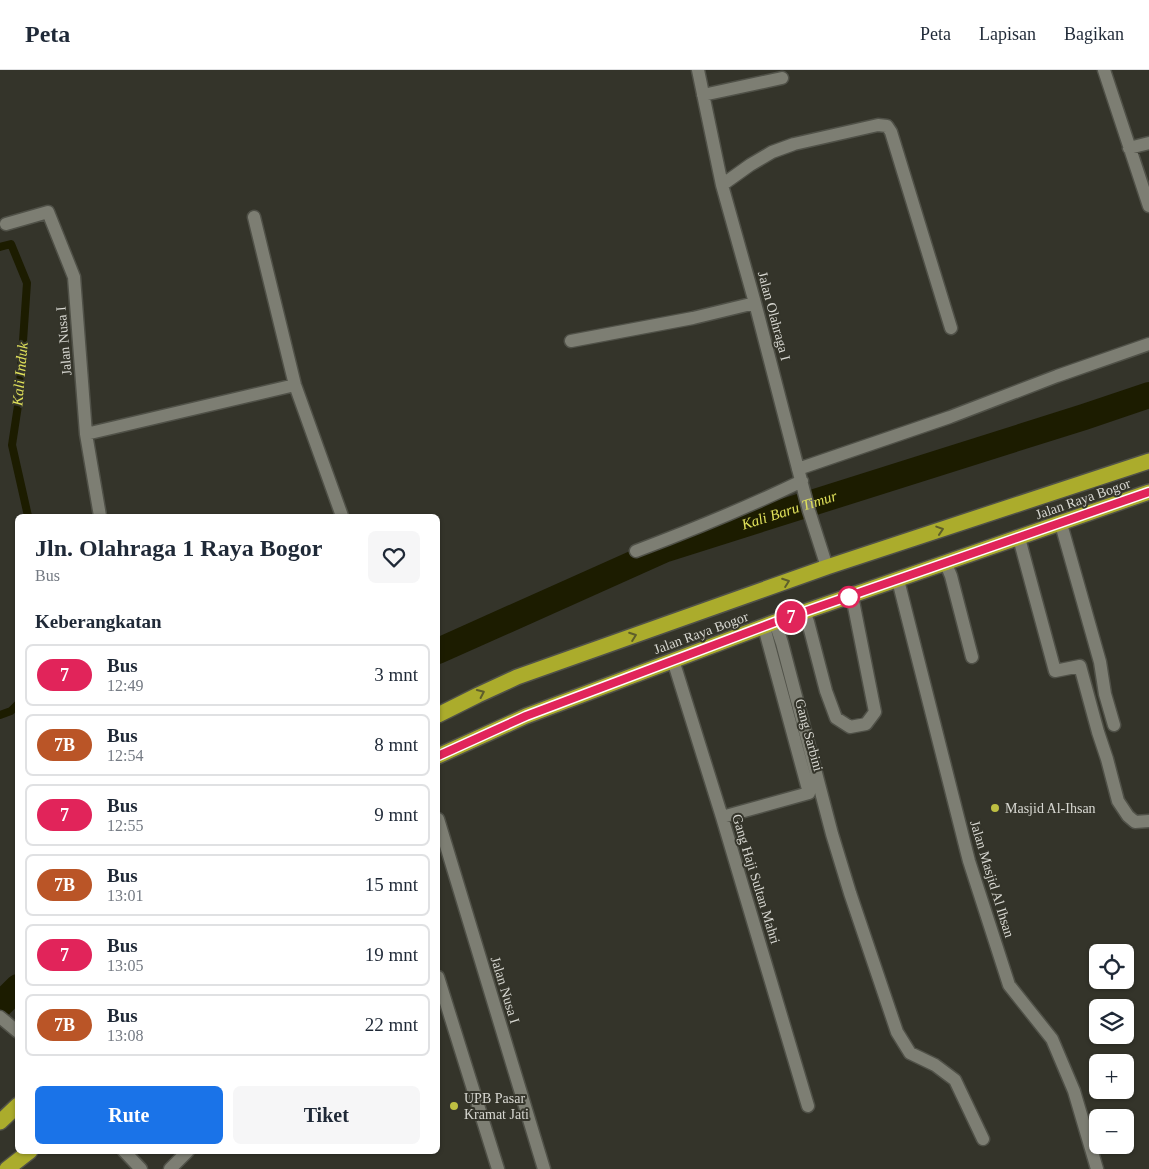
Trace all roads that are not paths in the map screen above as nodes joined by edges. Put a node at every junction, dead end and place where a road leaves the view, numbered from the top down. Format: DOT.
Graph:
graph roads {
  1 [pos="698,70"];
  2 [pos="1104,70"];
  3 [pos="782,78"];
  4 [pos="703,95"];
  5 [pos="1149,142"];
  6 [pos="1129,148"];
  7 [pos="722,185"];
  8 [pos="1149,206"];
  9 [pos="254,217"];
  10 [pos="6,224"];
  11 [pos="755,303"];
  12 [pos="951,328"];
  13 [pos="571,340"];
  14 [pos="1149,344"];
  15 [pos="295,385"];
  16 [pos="86,434"];
  17 [pos="1149,461"];
  18 [pos="801,478"];
  19 [pos="1149,492"];
  20 [pos="100,514"];
  21 [pos="341,514"];
  22 [pos="1061,524"];
  23 [pos="1019,538"];
  24 [pos="636,551"];
  25 [pos="946,564"];
  26 [pos="827,567"];
  27 [pos="898,580"];
  28 [pos="852,596"];
  29 [pos="804,612"];
  30 [pos="770,625"];
  31 [pos="972,657"];
  32 [pos="673,660"];
  33 [pos="440,714"];
  34 [pos="1114,725"];
  35 [pos="440,755"];
  36 [pos="722,817"];
  37 [pos="1149,821"];
  38 [pos="440,826"];
  39 [pos="440,983"];
  40 [pos="808,1106"];
  41 [pos="15,1108"];
  42 [pos="0,1122"];
  43 [pos="983,1139"];
  44 [pos="26,1154"];
  45 [pos="127,1154"];
  46 [pos="185,1154"];
  47 [pos="7,1169"];
  48 [pos="141,1169"];
  49 [pos="170,1169"];
  50 [pos="498,1169"];
  51 [pos="544,1169"];
  52 [pos="1097,1169"];
  1 -- 4 [label="street, Jalan Olahraga I"];
  2 -- 6 [label="street"];
  3 -- 4 [label="street"];
  4 -- 7 [label="street, Jalan Olahraga I"];
  5 -- 6 [label="street"];
  6 -- 8 [label="street"];
  7 -- 11 [label="street, Jalan Olahraga I"];
  7 -- 12 [label="street"];
  9 -- 15 [label="street"];
  10 -- 16 [label="street, Jalan Nusa I"];
  11 -- 13 [label="street"];
  11 -- 18 [label="street, Jalan Olahraga I"];
  14 -- 18 [label="street"];
  15 -- 16 [label="street"];
  15 -- 21 [label="street"];
  16 -- 20 [label="street, Jalan Nusa I"];
  26 -- 17 [label="highway, Jalan Raya Bogor, one-way"];
  18 -- 24 [label="street"];
  18 -- 26 [label="street, Jalan Olahraga I"];
  19 -- 22 [label="highway, Jalan Raya Bogor"];
  22 -- 23 [label="highway, Jalan Raya Bogor"];
  22 -- 34 [label="street"];
  23 -- 25 [label="highway, Jalan Raya Bogor"];
  23 -- 37 [label="street"];
  25 -- 27 [label="highway, Jalan Raya Bogor"];
  25 -- 31 [label="street"];
  33 -- 26 [label="highway, Jalan Raya Bogor, one-way"];
  27 -- 28 [label="highway, Jalan Raya Bogor"];
  27 -- 52 [label="street, Jalan Masjid Al Ihsan"];
  28 -- 29 [label="highway, Jalan Raya Bogor"];
  28 -- 29 [label="street"];
  29 -- 30 [label="highway, Jalan Raya Bogor"];
  30 -- 32 [label="highway, Jalan Raya Bogor"];
  30 -- 36 [label="street, Gang Sarbini"];
  30 -- 43 [label="street"];
  32 -- 35 [label="highway, Jalan Raya Bogor"];
  32 -- 36 [label="street, Gang Haji Sultan Mahri"];
  36 -- 40 [label="street, Gang Haji Sultan Mahri"];
  38 -- 51 [label="street, Jalan Nusa I"];
  39 -- 50 [label="street"];
  41 -- 42 [label="highway"];
  44 -- 47 [label="highway"];
  45 -- 48 [label="street"];
  46 -- 49 [label="street"];
}
